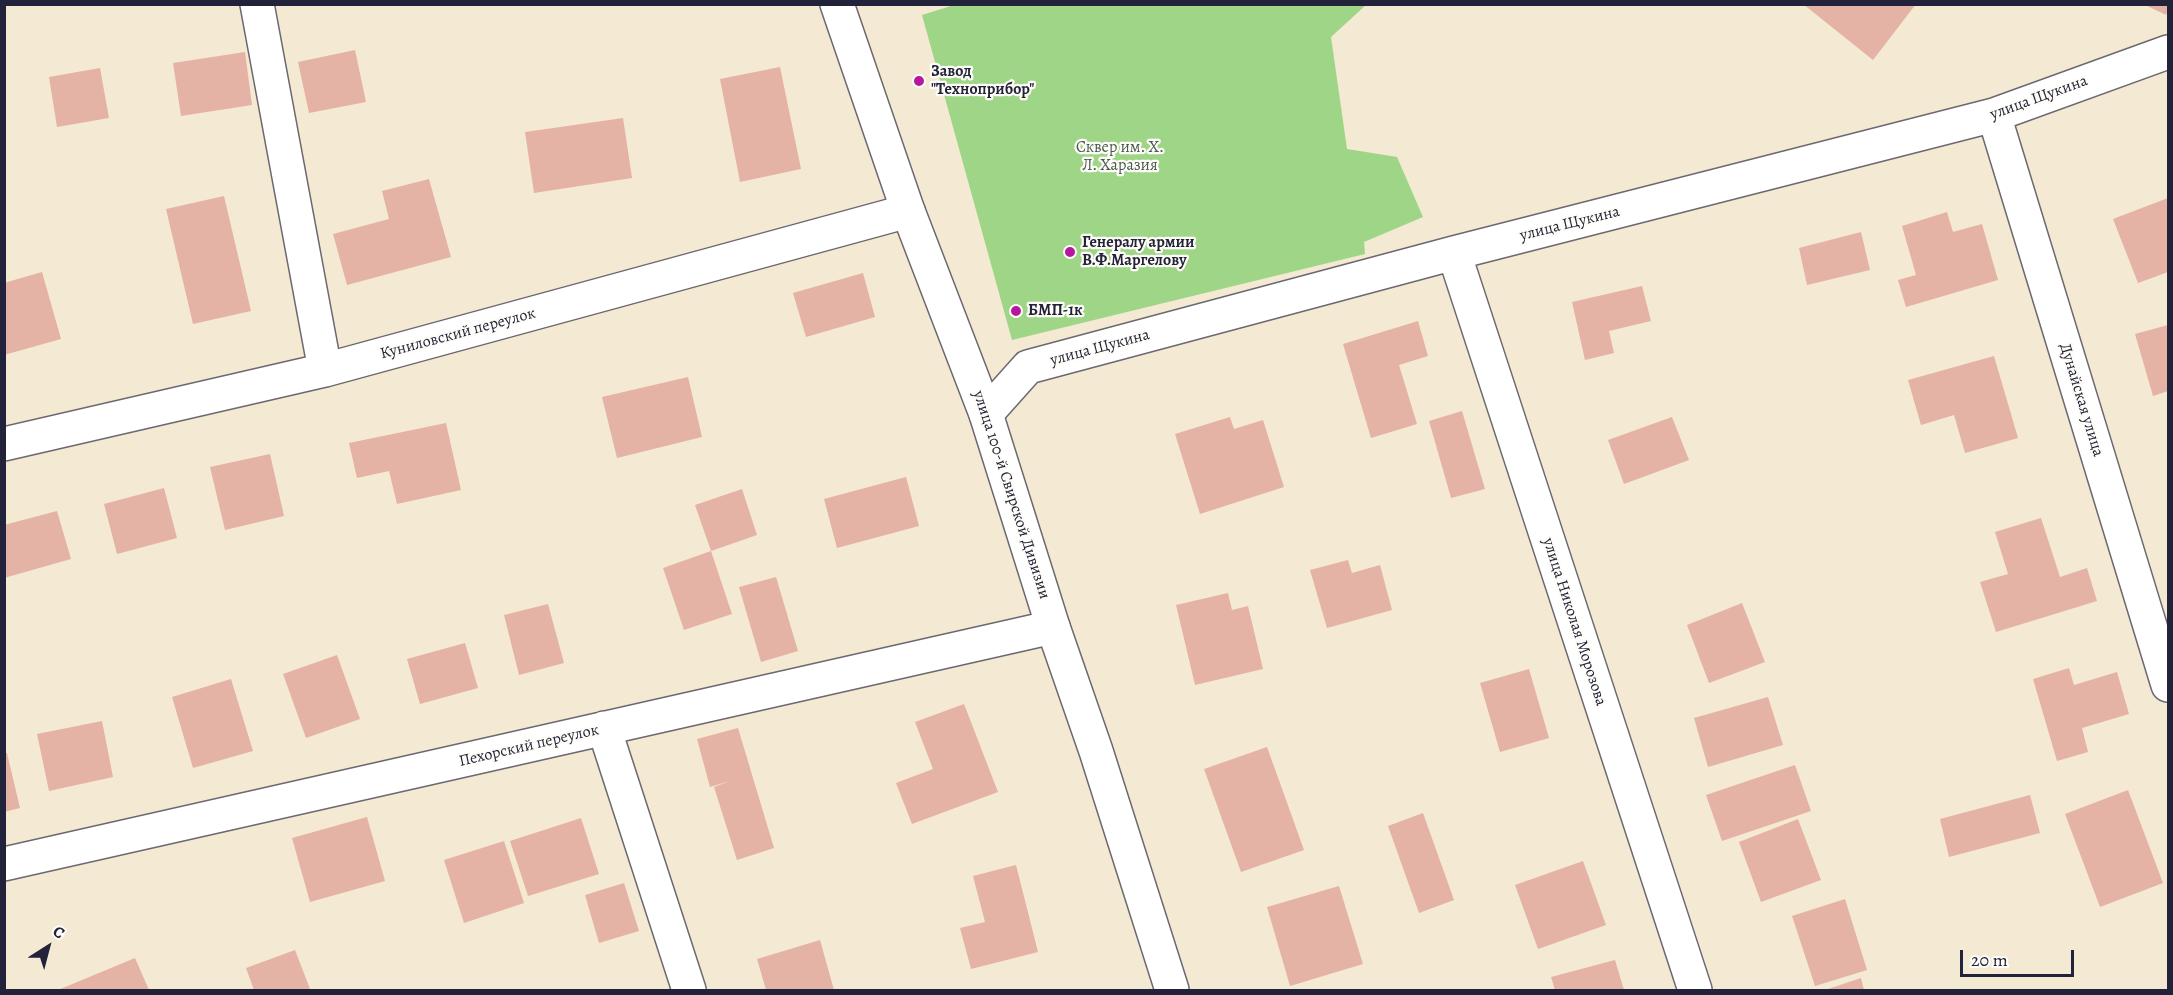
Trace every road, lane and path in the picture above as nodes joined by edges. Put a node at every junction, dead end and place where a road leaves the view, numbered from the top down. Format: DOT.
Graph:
graph roads {
  1 [pos="257,4"];
  2 [pos="837,4"];
  3 [pos="2169,51"];
  4 [pos="1994,116"];
  5 [pos="908,211"];
  6 [pos="1454,253"];
  7 [pos="325,370"];
  8 [pos="986,414"];
  9 [pos="4,444"];
  10 [pos="1053,627"];
  11 [pos="2169,685"];
  12 [pos="604,729"];
  13 [pos="4,864"];
  14 [pos="689,990"];
  15 [pos="1172,990"];
  16 [pos="1695,990"];
  1 -- 7 [label="street"];
  2 -- 5 [label="street, улица 100-й Свирской Дивизии"];
  3 -- 4 [label="street, улица Щукина"];
  4 -- 6 [label="street, улица Щукина"];
  4 -- 11 [label="street, Дунайская улица"];
  5 -- 7 [label="street, Куниловский переулок"];
  5 -- 8 [label="street, улица 100-й Свирской Дивизии"];
  6 -- 8 [label="street, улица Щукина"];
  6 -- 16 [label="street, улица Николая Морозова"];
  7 -- 9 [label="street, Куниловский переулок"];
  8 -- 10 [label="street, улица 100-й Свирской Дивизии"];
  10 -- 12 [label="street, Пехорский переулок"];
  10 -- 15 [label="street, улица 100-й Свирской Дивизии"];
  12 -- 13 [label="street, Пехорский переулок"];
  12 -- 14 [label="street"];
}
